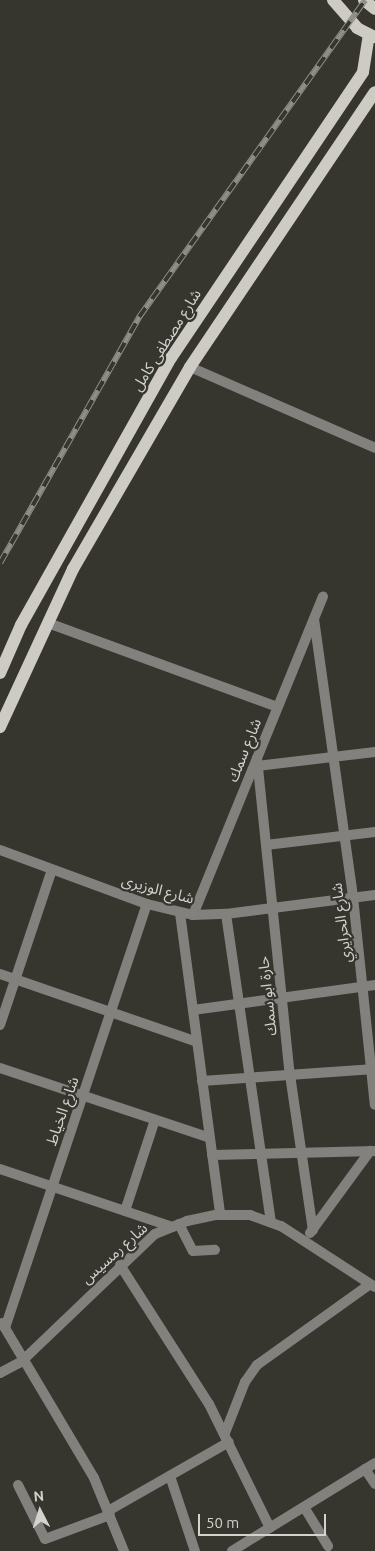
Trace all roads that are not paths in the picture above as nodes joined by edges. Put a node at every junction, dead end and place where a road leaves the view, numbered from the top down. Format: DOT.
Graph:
graph roads {
  1 [pos="332,0"];
  2 [pos="364,0"];
  3 [pos="375,9"];
  4 [pos="372,36"];
  5 [pos="375,92"];
  6 [pos="190,367"];
  7 [pos="375,448"];
  8 [pos="323,596"];
  9 [pos="314,619"];
  10 [pos="48,623"];
  11 [pos="0,673"];
  12 [pos="277,707"];
  13 [pos="0,727"];
  14 [pos="375,752"];
  15 [pos="333,757"];
  16 [pos="257,762"];
  17 [pos="375,832"];
  18 [pos="344,836"];
  19 [pos="266,845"];
  20 [pos="0,850"];
  21 [pos="52,870"];
  22 [pos="375,895"];
  23 [pos="353,897"];
  24 [pos="147,904"];
  25 [pos="272,908"];
  26 [pos="180,913"];
  27 [pos="192,914"];
  28 [pos="226,914"];
  29 [pos="0,974"];
  30 [pos="15,979"];
  31 [pos="375,984"];
  32 [pos="363,986"];
  33 [pos="282,998"];
  34 [pos="239,1004"];
  35 [pos="193,1010"];
  36 [pos="111,1012"];
  37 [pos="0,1025"];
  38 [pos="197,1042"];
  39 [pos="0,1068"];
  40 [pos="373,1069"];
  41 [pos="290,1075"];
  42 [pos="250,1078"];
  43 [pos="202,1081"];
  44 [pos="83,1096"];
  45 [pos="375,1105"];
  46 [pos="155,1120"];
  47 [pos="210,1138"];
  48 [pos="373,1151"];
  49 [pos="301,1152"];
  50 [pos="261,1154"];
  51 [pos="212,1155"];
  52 [pos="0,1169"];
  53 [pos="52,1186"];
  54 [pos="124,1211"];
  55 [pos="220,1214"];
  56 [pos="271,1222"];
  57 [pos="176,1226"];
  58 [pos="312,1230"];
  59 [pos="305,1240"];
  60 [pos="216,1250"];
  61 [pos="120,1265"];
  62 [pos="373,1286"];
  63 [pos="2,1324"];
  64 [pos="21,1362"];
  65 [pos="0,1373"];
  66 [pos="227,1438"];
  67 [pos="375,1463"];
  68 [pos="365,1469"];
  69 [pos="170,1476"];
  70 [pos="375,1484"];
  71 [pos="18,1485"];
  72 [pos="304,1507"];
  73 [pos="109,1513"];
  74 [pos="270,1528"];
  75 [pos="328,1546"];
  76 [pos="124,1551"];
  77 [pos="195,1551"];
  78 [pos="232,1551"];
  1 -- 4 [label="main road"];
  2 -- 3 [label="main road"];
  4 -- 11 [label="main road, شارع مصطفى كامل"];
  5 -- 6 [label="main road"];
  6 -- 7 [label="street"];
  6 -- 10 [label="main road"];
  8 -- 9 [label="street, شارع سمك"];
  9 -- 12 [label="street, شارع سمك"];
  9 -- 15 [label="street, شارع الحرايري"];
  10 -- 12 [label="street"];
  10 -- 13 [label="main road"];
  12 -- 16 [label="street, شارع سمك"];
  14 -- 15 [label="street"];
  15 -- 16 [label="street"];
  15 -- 18 [label="street, شارع الحرايري"];
  16 -- 19 [label="street, حارة ابو سمك"];
  16 -- 27 [label="street, شارع سمك"];
  17 -- 18 [label="street"];
  18 -- 19 [label="street"];
  18 -- 23 [label="street, شارع الحرايري"];
  19 -- 25 [label="street, حارة ابو سمك"];
  20 -- 21 [label="street, شارع الوزيرى"];
  21 -- 24 [label="street, شارع الوزيرى"];
  21 -- 30 [label="street"];
  22 -- 23 [label="street, شارع الوزيرى"];
  23 -- 25 [label="street, شارع الوزيرى"];
  23 -- 32 [label="street, شارع الحرايري"];
  24 -- 26 [label="street, شارع الوزيرى"];
  24 -- 36 [label="street, شارع الخياط"];
  25 -- 28 [label="street, شارع الوزيرى"];
  25 -- 33 [label="street, حارة ابو سمك"];
  26 -- 27 [label="street, شارع الوزيرى"];
  26 -- 35 [label="street"];
  27 -- 28 [label="street, شارع الوزيرى"];
  28 -- 34 [label="street"];
  29 -- 30 [label="street"];
  30 -- 36 [label="street"];
  30 -- 37 [label="street"];
  31 -- 32 [label="street"];
  32 -- 33 [label="street"];
  32 -- 40 [label="street, شارع الحرايري"];
  33 -- 34 [label="street"];
  33 -- 41 [label="street, حارة ابو سمك"];
  34 -- 35 [label="street"];
  34 -- 42 [label="street"];
  35 -- 38 [label="street"];
  36 -- 38 [label="street"];
  36 -- 44 [label="street, شارع الخياط"];
  38 -- 43 [label="street"];
  39 -- 44 [label="street"];
  40 -- 41 [label="street"];
  40 -- 45 [label="street, شارع الحرايري"];
  41 -- 42 [label="street"];
  41 -- 49 [label="street, حارة ابو سمك"];
  42 -- 43 [label="street"];
  42 -- 50 [label="street"];
  43 -- 47 [label="street"];
  44 -- 46 [label="street"];
  44 -- 53 [label="street, شارع الخياط"];
  46 -- 47 [label="street"];
  46 -- 54 [label="street"];
  47 -- 51 [label="street"];
  48 -- 49 [label="street"];
  48 -- 58 [label="street"];
  49 -- 50 [label="street"];
  49 -- 58 [label="street, حارة ابو سمك"];
  50 -- 51 [label="street"];
  50 -- 56 [label="street"];
  51 -- 55 [label="street"];
  52 -- 53 [label="street"];
  53 -- 54 [label="street"];
  53 -- 63 [label="street, شارع الخياط"];
  54 -- 57 [label="street"];
  55 -- 56 [label="street, شارع رمسيس"];
  55 -- 57 [label="street, شارع رمسيس"];
  56 -- 59 [label="street, شارع رمسيس"];
  57 -- 60 [label="street"];
  57 -- 61 [label="street, شارع رمسيس"];
  58 -- 59 [label="street"];
  59 -- 62 [label="street, شارع رمسيس"];
  61 -- 64 [label="street, شارع رمسيس"];
  61 -- 66 [label="street"];
  62 -- 66 [label="street"];
  63 -- 64 [label="street"];
  64 -- 65 [label="street, شارع رمسيس"];
  64 -- 73 [label="street"];
  66 -- 69 [label="street"];
  66 -- 74 [label="street"];
  67 -- 68 [label="street"];
  68 -- 70 [label="street"];
  68 -- 72 [label="street"];
  69 -- 73 [label="street"];
  69 -- 77 [label="street"];
  71 -- 73 [label="street"];
  72 -- 74 [label="street"];
  72 -- 75 [label="street"];
  73 -- 76 [label="street"];
  74 -- 78 [label="street"];
}
